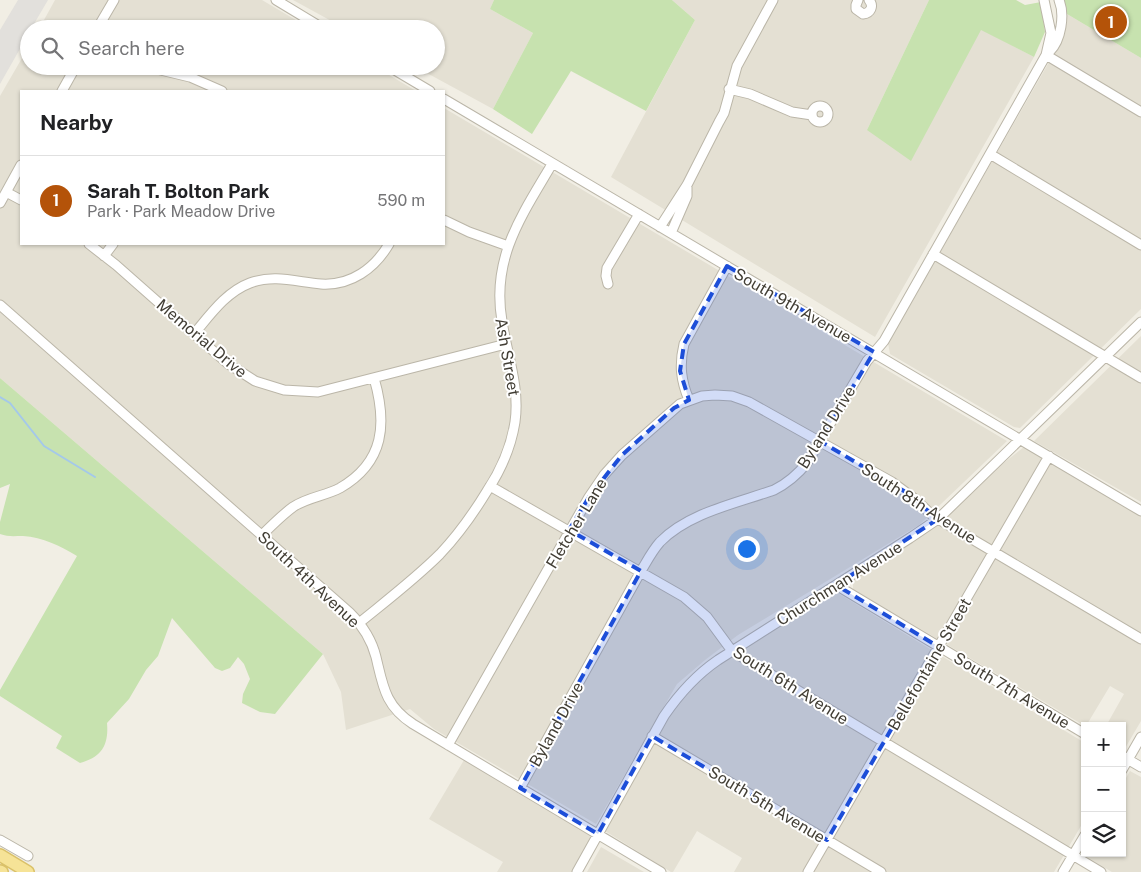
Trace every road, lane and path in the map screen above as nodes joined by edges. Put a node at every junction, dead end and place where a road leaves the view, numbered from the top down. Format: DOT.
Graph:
graph roads {
  1 [pos="114,0"];
  2 [pos="276,0"];
  3 [pos="773,0"];
  4 [pos="857,0"];
  5 [pos="869,0"];
  6 [pos="1044,0"];
  7 [pos="1059,0"];
  8 [pos="103,20"];
  9 [pos="309,20"];
  10 [pos="1046,54"];
  11 [pos="71,75"];
  12 [pos="185,75"];
  13 [pos="403,75"];
  14 [pos="729,89"];
  15 [pos="63,90"];
  16 [pos="220,90"];
  17 [pos="428,90"];
  18 [pos="445,100"];
  19 [pos="1141,112"];
  20 [pos="812,115"];
  21 [pos="990,154"];
  22 [pos="552,164"];
  23 [pos="20,167"];
  24 [pos="687,185"];
  25 [pos="6,192"];
  26 [pos="20,199"];
  27 [pos="0,203"];
  28 [pos="639,214"];
  29 [pos="445,220"];
  30 [pos="660,227"];
  31 [pos="671,233"];
  32 [pos="90,245"];
  33 [pos="112,245"];
  34 [pos="388,245"];
  35 [pos="1141,245"];
  36 [pos="508,246"];
  37 [pos="933,254"];
  38 [pos="104,256"];
  39 [pos="727,266"];
  40 [pos="608,284"];
  41 [pos="0,304"];
  42 [pos="1141,322"];
  43 [pos="194,334"];
  44 [pos="506,344"];
  45 [pos="874,352"];
  46 [pos="1105,357"];
  47 [pos="374,378"];
  48 [pos="1141,378"];
  49 [pos="689,400"];
  50 [pos="1021,439"];
  51 [pos="820,441"];
  52 [pos="1049,456"];
  53 [pos="490,486"];
  54 [pos="1141,511"];
  55 [pos="938,519"];
  56 [pos="569,530"];
  57 [pos="262,535"];
  58 [pos="994,552"];
  59 [pos="641,571"];
  60 [pos="836,585"];
  61 [pos="359,623"];
  62 [pos="1141,639"];
  63 [pos="939,647"];
  64 [pos="732,651"];
  65 [pos="1081,732"];
  66 [pos="652,736"];
  67 [pos="1141,738"];
  68 [pos="884,742"];
  69 [pos="448,745"];
  70 [pos="1126,757"];
  71 [pos="1126,759"];
  72 [pos="1141,767"];
  73 [pos="520,788"];
  74 [pos="598,834"];
  75 [pos="0,840"];
  76 [pos="827,840"];
  77 [pos="1081,842"];
  78 [pos="0,855"];
  79 [pos="1073,855"];
  80 [pos="28,856"];
  81 [pos="28,872"];
  82 [pos="576,872"];
  83 [pos="661,872"];
  84 [pos="808,872"];
  85 [pos="881,872"];
  86 [pos="1064,872"];
  87 [pos="1102,872"];
  1 -- 8 [label="street"];
  2 -- 9 [label="street"];
  3 -- 14 [label="street"];
  4 -- 5 [label="street"];
  6 -- 10 [label="street"];
  7 -- 10 [label="street, Byland Drive"];
  10 -- 19 [label="street"];
  10 -- 21 [label="street, Byland Drive"];
  11 -- 15 [label="street"];
  12 -- 16 [label="street"];
  13 -- 17 [label="street"];
  14 -- 20 [label="street"];
  14 -- 24 [label="street"];
  18 -- 22 [label="street, South 9th Avenue"];
  21 -- 35 [label="street"];
  21 -- 37 [label="street, Byland Drive"];
  22 -- 28 [label="street, South 9th Avenue"];
  22 -- 36 [label="street, Ash Street"];
  23 -- 25 [label="street"];
  24 -- 30 [label="street"];
  24 -- 31 [label="street"];
  25 -- 26 [label="street"];
  25 -- 27 [label="street"];
  28 -- 30 [label="street, South 9th Avenue"];
  28 -- 40 [label="street"];
  29 -- 36 [label="street"];
  30 -- 31 [label="street, South 9th Avenue"];
  31 -- 39 [label="street, South 9th Avenue"];
  32 -- 38 [label="street, Memorial Drive"];
  33 -- 38 [label="street"];
  34 -- 43 [label="street"];
  36 -- 44 [label="street, Ash Street"];
  37 -- 45 [label="street, Byland Drive"];
  37 -- 46 [label="street"];
  38 -- 43 [label="street, Memorial Drive"];
  39 -- 45 [label="street, South 9th Avenue"];
  39 -- 49 [label="street"];
  41 -- 57 [label="street, South 4th Avenue"];
  42 -- 46 [label="street, Churchman Avenue"];
  43 -- 47 [label="street, Memorial Drive"];
  44 -- 47 [label="street, Memorial Drive"];
  44 -- 53 [label="street, Ash Street"];
  45 -- 50 [label="street, South 9th Avenue"];
  45 -- 51 [label="street, Byland Drive"];
  46 -- 48 [label="street"];
  46 -- 50 [label="street, Churchman Avenue"];
  47 -- 57 [label="street"];
  49 -- 51 [label="street, South 8th Avenue"];
  49 -- 56 [label="street, Fletcher Lane"];
  50 -- 52 [label="street, South 9th Avenue"];
  50 -- 55 [label="street, Churchman Avenue"];
  51 -- 55 [label="street, South 8th Avenue"];
  51 -- 59 [label="street, Byland Drive"];
  52 -- 54 [label="street, South 9th Avenue"];
  52 -- 58 [label="street, Bellefontaine Street"];
  53 -- 56 [label="street, South 6th Avenue"];
  53 -- 61 [label="street, Ash Street"];
  55 -- 58 [label="street, South 8th Avenue"];
  55 -- 60 [label="street, Churchman Avenue"];
  56 -- 59 [label="street, South 6th Avenue"];
  56 -- 69 [label="street, Fletcher Lane"];
  57 -- 61 [label="street, South 4th Avenue"];
  58 -- 62 [label="street, South 8th Avenue"];
  58 -- 63 [label="street, Bellefontaine Street"];
  59 -- 64 [label="street, South 6th Avenue"];
  59 -- 73 [label="street, Byland Drive"];
  60 -- 63 [label="street, South 7th Avenue"];
  60 -- 64 [label="street, Churchman Avenue"];
  61 -- 69 [label="street, South 4th Avenue"];
  63 -- 65 [label="street, South 7th Avenue"];
  63 -- 68 [label="street, Bellefontaine Street"];
  64 -- 66 [label="street, Churchman Avenue"];
  64 -- 68 [label="street, South 6th Avenue"];
  66 -- 74 [label="street, Churchman Avenue"];
  66 -- 76 [label="street, South 5th Avenue"];
  67 -- 70 [label="street"];
  68 -- 76 [label="street, Bellefontaine Street"];
  68 -- 79 [label="street, South 6th Avenue"];
  69 -- 73 [label="street, South 4th Avenue"];
  71 -- 72 [label="street"];
  73 -- 74 [label="street, South 4th Avenue"];
  74 -- 82 [label="street, Churchman Avenue"];
  74 -- 83 [label="street, South 4th Avenue"];
  75 -- 80 [label="street"];
  76 -- 84 [label="street, Bellefontaine Street"];
  76 -- 85 [label="street, South 5th Avenue"];
  77 -- 79 [label="street"];
  78 -- 81 [label="main road"];
  79 -- 86 [label="street"];
  79 -- 87 [label="street, South 6th Avenue"];
}
